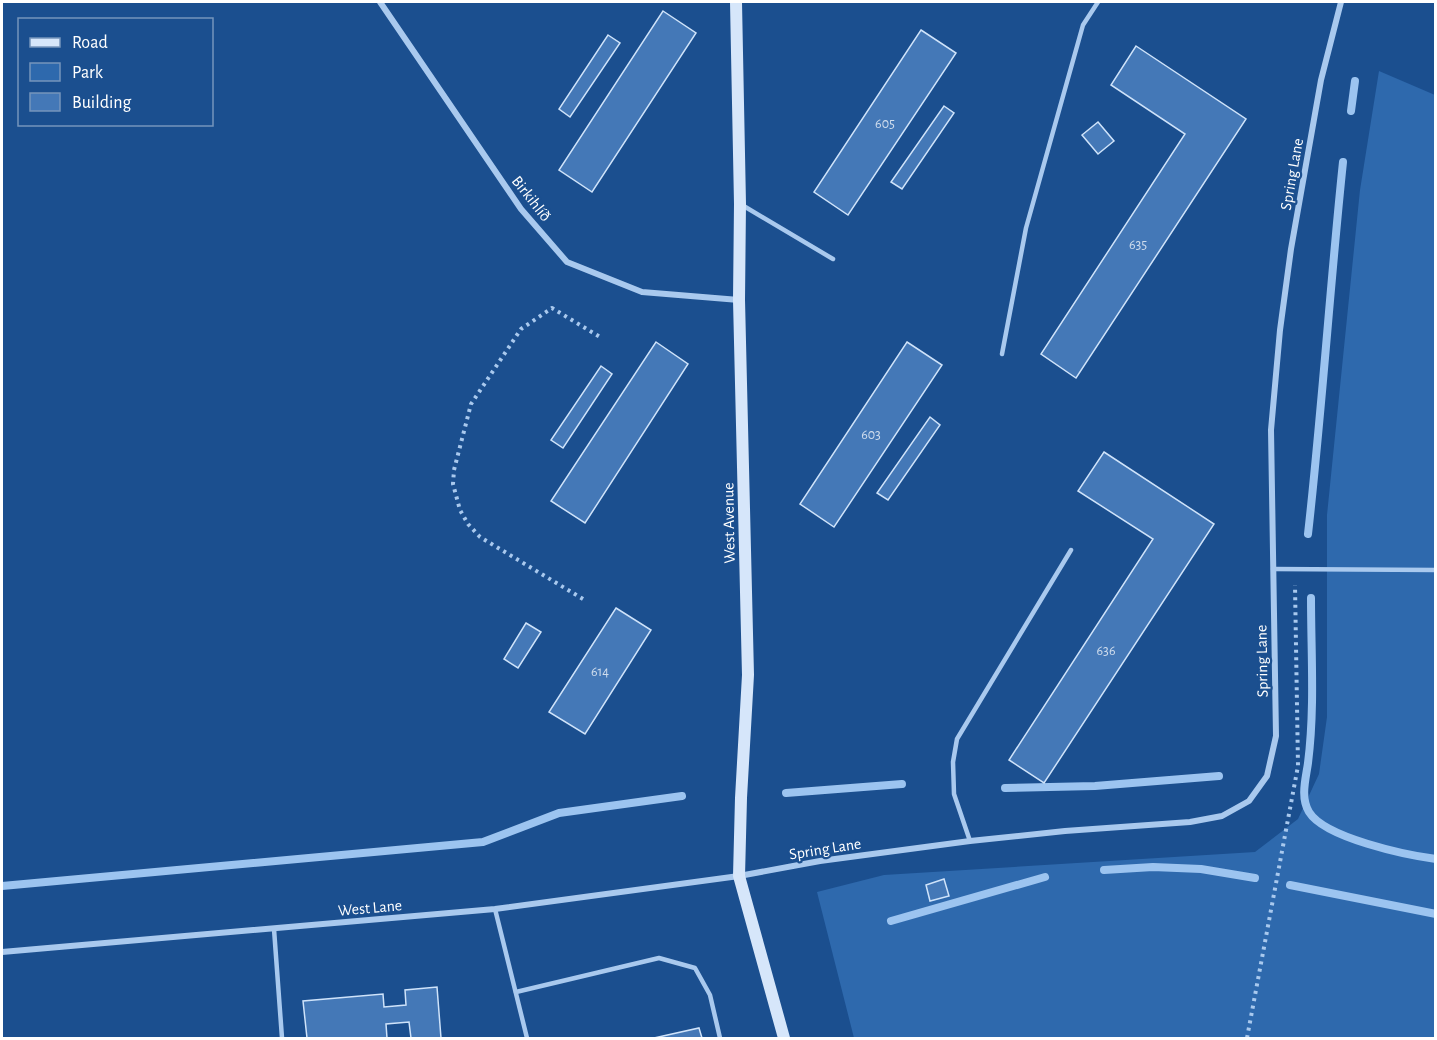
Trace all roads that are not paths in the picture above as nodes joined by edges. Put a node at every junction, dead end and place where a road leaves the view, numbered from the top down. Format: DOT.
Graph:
graph roads {
  1 [pos="380,2"];
  2 [pos="736,2"];
  3 [pos="1098,2"];
  4 [pos="1341,2"];
  5 [pos="740,204"];
  6 [pos="833,259"];
  7 [pos="739,300"];
  8 [pos="1002,354"];
  9 [pos="1071,550"];
  10 [pos="1273,569"];
  11 [pos="1436,570"];
  12 [pos="970,840"];
  13 [pos="739,876"];
  14 [pos="495,909"];
  15 [pos="274,929"];
  16 [pos="2,952"];
  17 [pos="516,992"];
  18 [pos="282,1038"];
  19 [pos="527,1038"];
  20 [pos="720,1038"];
  21 [pos="784,1038"];
  1 -- 7 [label="street, Birkihlíð"];
  2 -- 5 [label="street, West Avenue"];
  3 -- 8 [label="lane"];
  4 -- 10 [label="street, Spring Lane"];
  5 -- 6 [label="lane"];
  5 -- 7 [label="street, West Avenue"];
  7 -- 13 [label="street, West Avenue"];
  9 -- 12 [label="lane"];
  10 -- 11 [label="lane"];
  10 -- 12 [label="street, Spring Lane"];
  12 -- 13 [label="street, Spring Lane"];
  13 -- 14 [label="street, West Lane"];
  13 -- 21 [label="street, West Avenue"];
  14 -- 15 [label="street, West Lane"];
  14 -- 17 [label="lane"];
  15 -- 16 [label="street, West Lane"];
  15 -- 18 [label="lane"];
  17 -- 19 [label="lane"];
  17 -- 20 [label="lane"];
}
